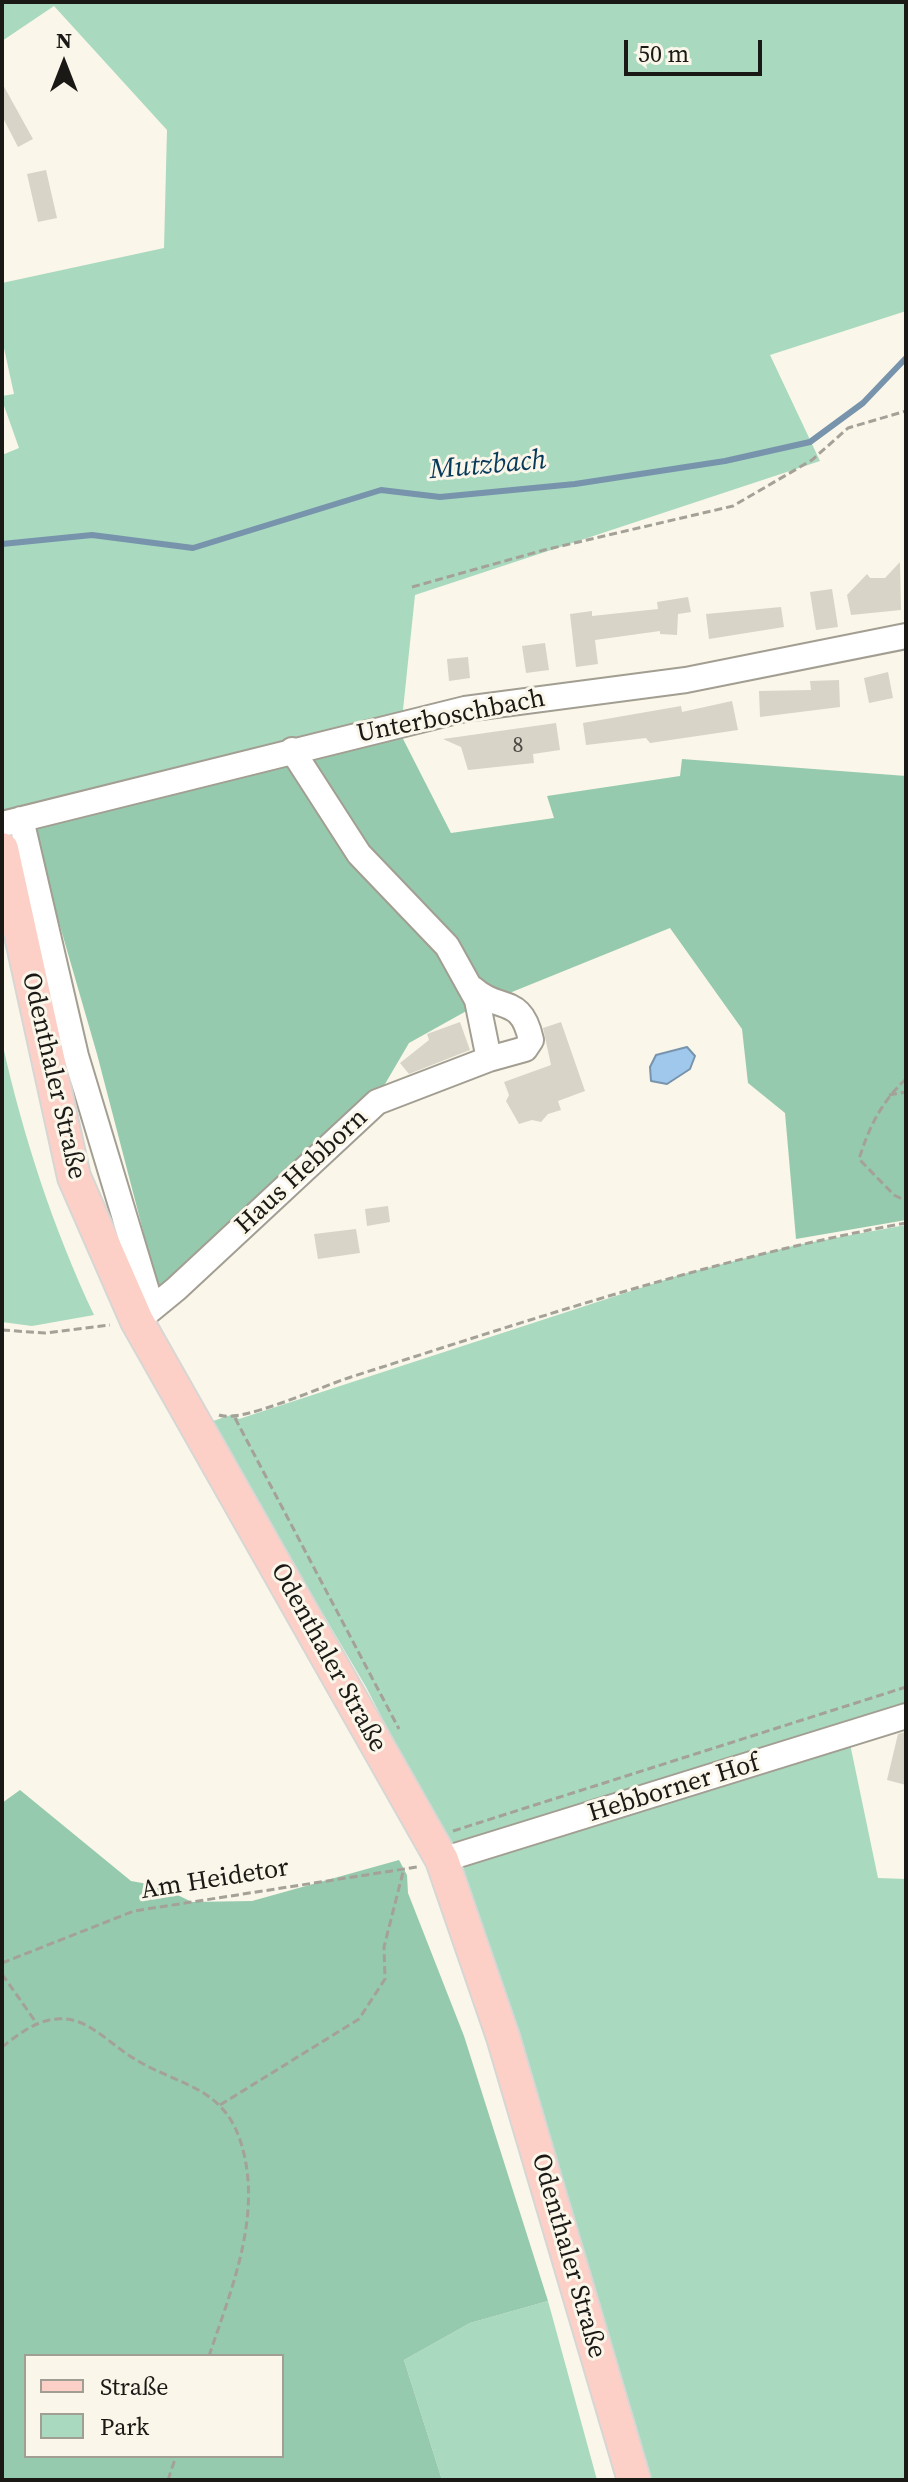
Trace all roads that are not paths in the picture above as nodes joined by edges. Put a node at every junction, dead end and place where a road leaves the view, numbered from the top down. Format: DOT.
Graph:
graph roads {
  1 [pos="906,636"];
  2 [pos="292,750"];
  3 [pos="12,822"];
  4 [pos="2,849"];
  5 [pos="472,988"];
  6 [pos="489,1059"];
  7 [pos="144,1315"];
  8 [pos="906,1716"];
  9 [pos="432,1854"];
  10 [pos="634,2480"];
  1 -- 2 [label="street, Unterboschbach"];
  2 -- 3 [label="street, Unterboschbach"];
  2 -- 5 [label="street"];
  3 -- 7 [label="street"];
  4 -- 7 [label="main road, Odenthaler Straße"];
  5 -- 6 [label="street"];
  5 -- 6 [label="street, Haus Hebborn"];
  6 -- 7 [label="street, Haus Hebborn"];
  7 -- 9 [label="main road, Odenthaler Straße"];
  8 -- 9 [label="street, Hebborner Hof"];
  9 -- 10 [label="main road, Odenthaler Straße"];
}
